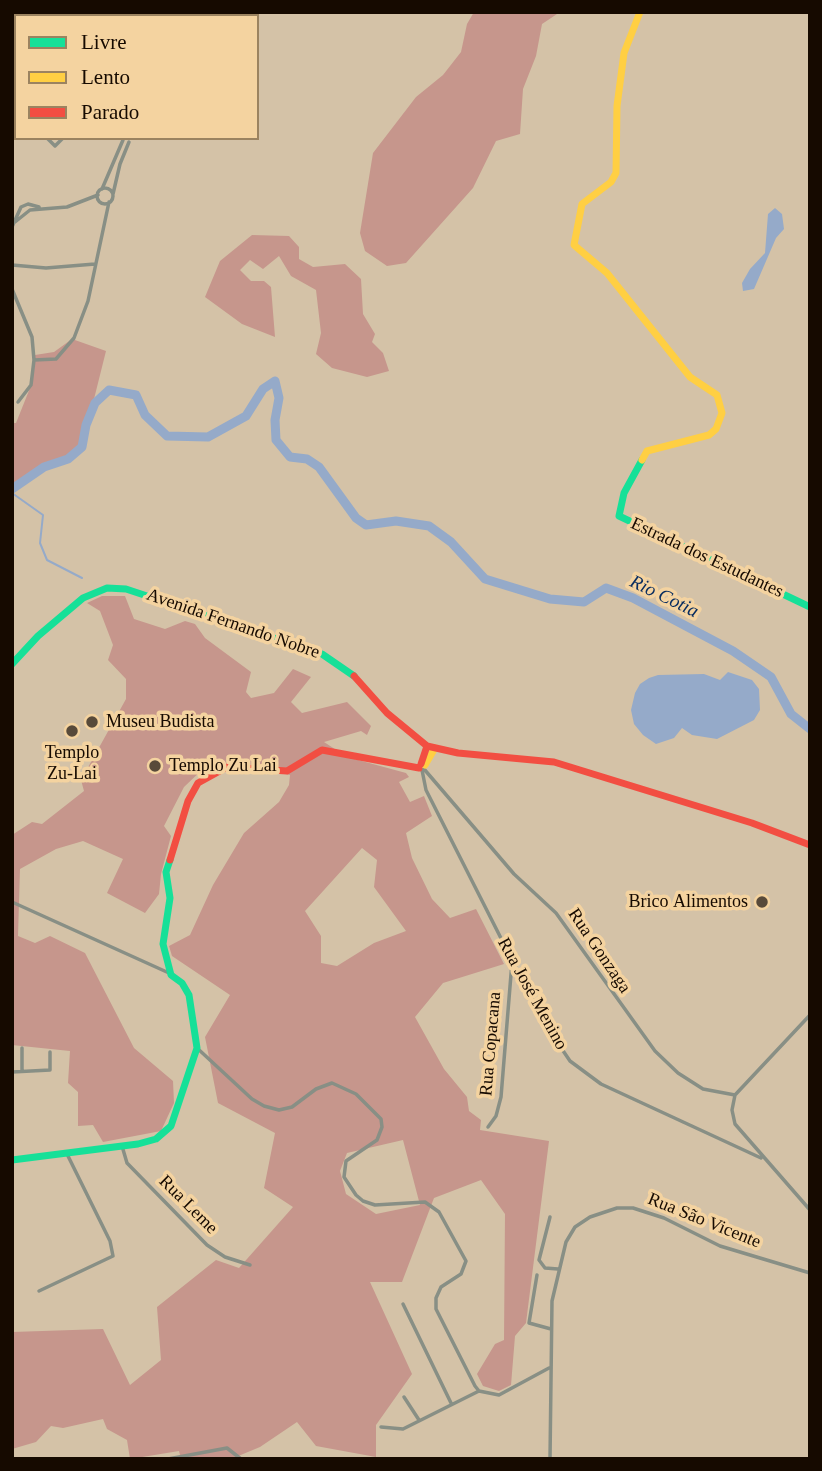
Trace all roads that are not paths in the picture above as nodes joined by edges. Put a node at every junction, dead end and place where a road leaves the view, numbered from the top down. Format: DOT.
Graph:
graph roads {
  1 [pos="640,12"];
  2 [pos="49,140"];
  3 [pos="62,140"];
  4 [pos="122,140"];
  5 [pos="125,140"];
  6 [pos="133,140"];
  7 [pos="130,142"];
  8 [pos="102,189"];
  9 [pos="113,194"];
  10 [pos="97,195"];
  11 [pos="109,202"];
  12 [pos="12,227"];
  13 [pos="95,264"];
  14 [pos="12,265"];
  15 [pos="12,289"];
  16 [pos="34,360"];
  17 [pos="18,402"];
  18 [pos="810,607"];
  19 [pos="12,664"];
  20 [pos="431,747"];
  21 [pos="422,767"];
  22 [pos="810,845"];
  23 [pos="12,902"];
  24 [pos="512,960"];
  25 [pos="596,971"];
  26 [pos="171,975"];
  27 [pos="590,975"];
  28 [pos="617,1001"];
  29 [pos="611,1005"];
  30 [pos="810,1015"];
  31 [pos="22,1048"];
  32 [pos="197,1048"];
  33 [pos="50,1052"];
  34 [pos="22,1071"];
  35 [pos="12,1072"];
  36 [pos="736,1095"];
  37 [pos="488,1128"];
  38 [pos="122,1146"];
  39 [pos="66,1152"];
  40 [pos="761,1158"];
  41 [pos="12,1160"];
  42 [pos="810,1210"];
  43 [pos="550,1217"];
  44 [pos="250,1265"];
  45 [pos="558,1269"];
  46 [pos="537,1275"];
  47 [pos="809,1275"];
  48 [pos="39,1291"];
  49 [pos="403,1304"];
  50 [pos="551,1329"];
  51 [pos="549,1368"];
  52 [pos="479,1391"];
  53 [pos="404,1396"];
  54 [pos="451,1403"];
  55 [pos="419,1420"];
  56 [pos="381,1427"];
  57 [pos="168,1459"];
  58 [pos="241,1459"];
  59 [pos="550,1459"];
  1 -- 18 [label="street, Estrada dos Estudantes"];
  2 -- 3 [label="street"];
  4 -- 8 [label="street"];
  5 -- 7 [label="street"];
  6 -- 7 [label="street"];
  7 -- 9 [label="street"];
  8 -- 9 [label="street"];
  8 -- 10 [label="street"];
  9 -- 11 [label="street"];
  10 -- 11 [label="street"];
  10 -- 12 [label="street"];
  11 -- 13 [label="street"];
  13 -- 14 [label="street"];
  13 -- 16 [label="street"];
  15 -- 16 [label="street"];
  16 -- 17 [label="street"];
  19 -- 20 [label="street, Avenida Fernando Nobre"];
  20 -- 21 [label="street"];
  20 -- 22 [label="street"];
  21 -- 24 [label="street, Rua José Menino"];
  21 -- 25 [label="street, Rua Gonzaga"];
  21 -- 26 [label="street"];
  23 -- 26 [label="street"];
  24 -- 37 [label="street, Rua Copacana"];
  24 -- 40 [label="street, Rua José Menino"];
  25 -- 27 [label="street"];
  25 -- 28 [label="street, Rua Gonzaga"];
  26 -- 32 [label="street"];
  28 -- 29 [label="street"];
  28 -- 36 [label="street, Rua Gonzaga"];
  30 -- 36 [label="street"];
  31 -- 34 [label="street"];
  32 -- 38 [label="street"];
  32 -- 52 [label="street"];
  33 -- 34 [label="street"];
  34 -- 35 [label="street"];
  36 -- 40 [label="street"];
  38 -- 39 [label="street"];
  38 -- 44 [label="street, Rua Leme"];
  39 -- 41 [label="street"];
  39 -- 48 [label="street"];
  40 -- 42 [label="street"];
  43 -- 45 [label="street"];
  45 -- 47 [label="street, Rua São Vicente"];
  45 -- 50 [label="street, Rua São Vicente"];
  46 -- 50 [label="street"];
  49 -- 54 [label="street"];
  50 -- 51 [label="street, Rua São Vicente"];
  51 -- 52 [label="street"];
  51 -- 59 [label="street, Rua São Vicente"];
  52 -- 54 [label="street"];
  53 -- 55 [label="street"];
  54 -- 55 [label="street"];
  55 -- 56 [label="street"];
  57 -- 58 [label="street"];
}
